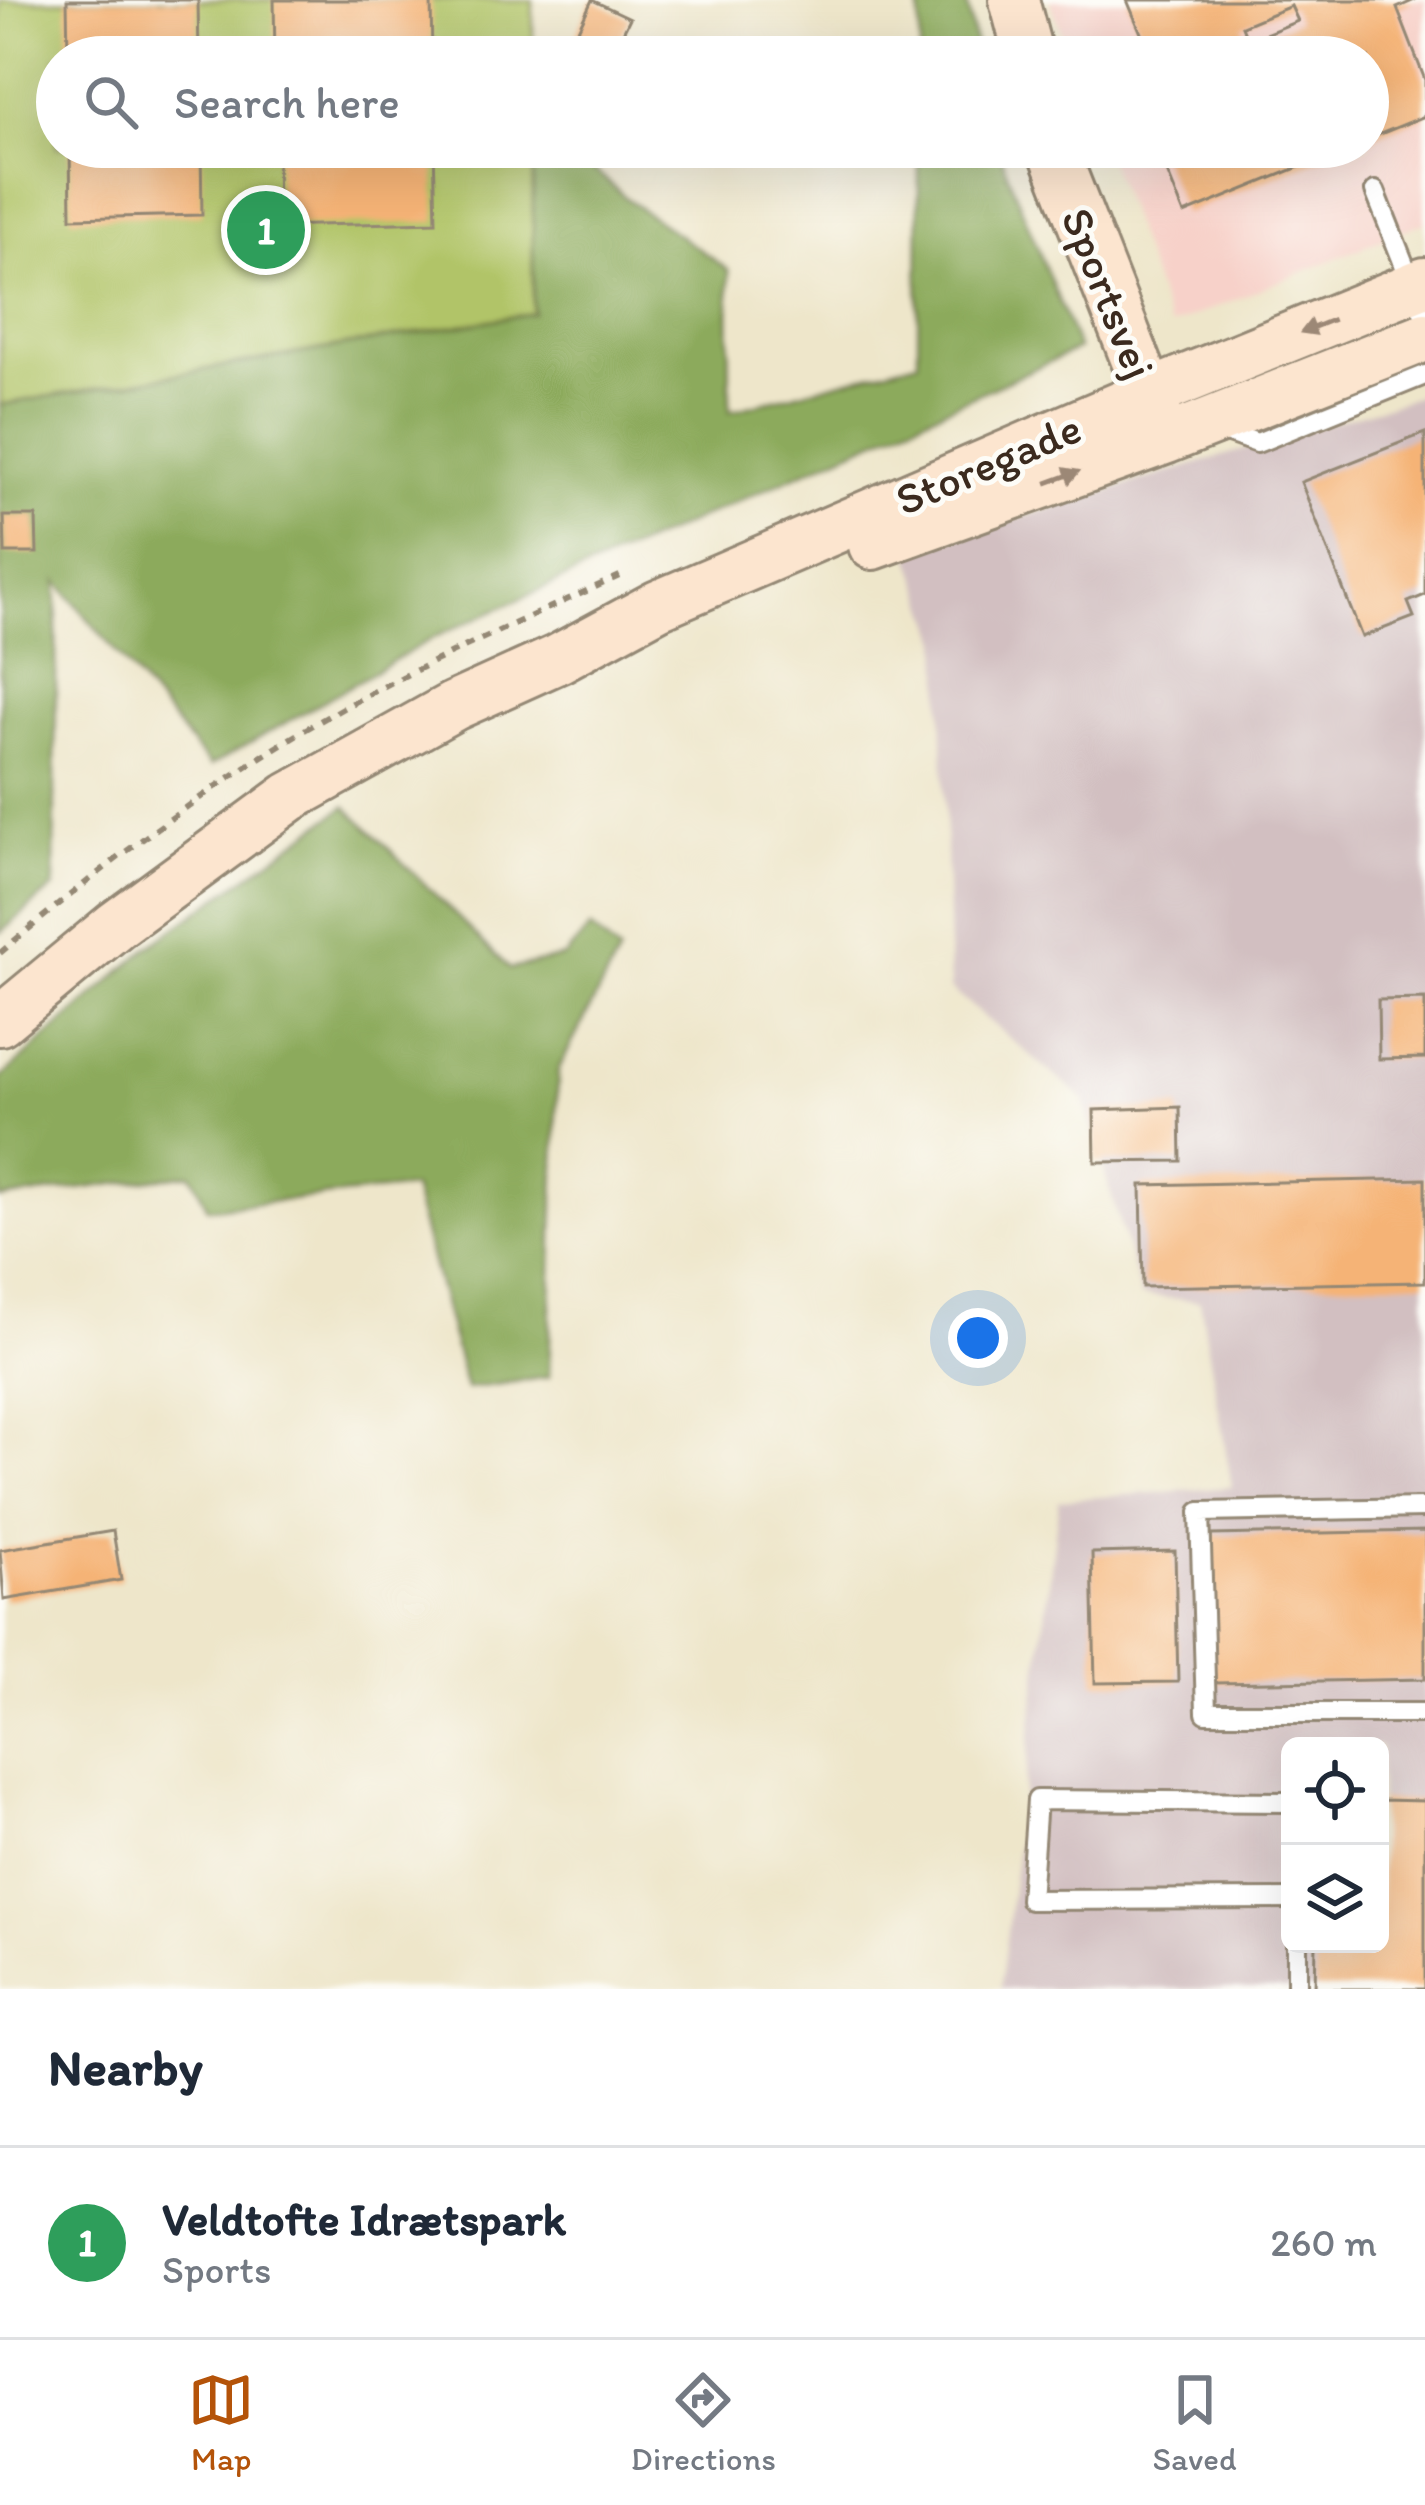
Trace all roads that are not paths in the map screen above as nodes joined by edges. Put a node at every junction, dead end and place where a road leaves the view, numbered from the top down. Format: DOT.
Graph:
graph roads {
  1 [pos="1014,0"];
  2 [pos="1023,36"];
  3 [pos="1060,168"];
  4 [pos="1375,191"];
  5 [pos="1421,295"];
  6 [pos="1425,337"];
  7 [pos="1425,376"];
  8 [pos="1149,394"];
  9 [pos="1186,432"];
  10 [pos="558,658"];
  11 [pos="0,1021"];
  12 [pos="1425,1508"];
  13 [pos="1425,1713"];
  14 [pos="1281,1802"];
  15 [pos="1281,1899"];
  16 [pos="1297,1953"];
  17 [pos="1297,1989"];
  1 -- 2 [label="main road"];
  3 -- 8 [label="main road, Sportsvej"];
  4 -- 5 [label="lane"];
  5 -- 8 [label="main road, Storegade, one-way"];
  6 -- 9 [label="main road, Storegade"];
  7 -- 9 [label="lane"];
  8 -- 9 [label="main road, Sportsvej"];
  8 -- 10 [label="main road, Storegade"];
  10 -- 9 [label="main road, Storegade, one-way"];
  10 -- 11 [label="main road, Storegade"];
  12 -- 13 [label="lane"];
  14 -- 15 [label="lane"];
  16 -- 17 [label="lane"];
}
